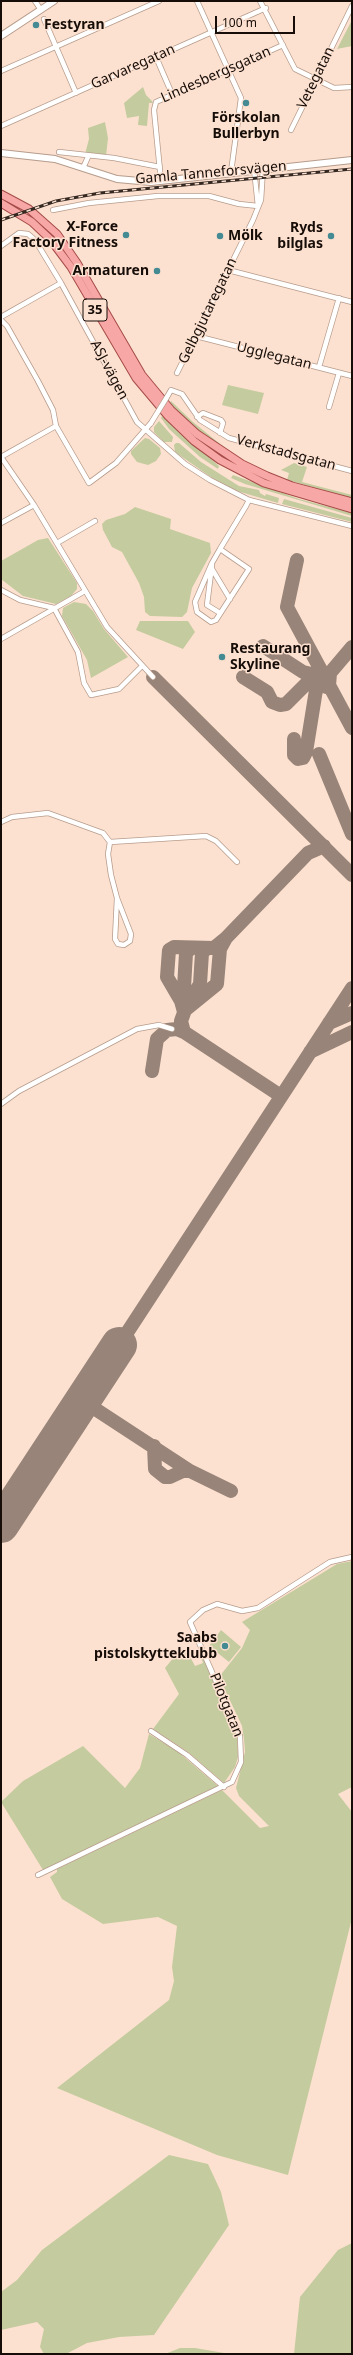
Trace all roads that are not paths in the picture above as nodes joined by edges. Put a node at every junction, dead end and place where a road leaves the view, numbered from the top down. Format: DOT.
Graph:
graph roads {
  1 [pos="35,1"];
  2 [pos="54,1"];
  3 [pos="159,1"];
  4 [pos="198,1"];
  5 [pos="260,1"];
  6 [pos="352,6"];
  7 [pos="266,8"];
  8 [pos="40,10"];
  9 [pos="44,19"];
  10 [pos="211,32"];
  11 [pos="1,36"];
  12 [pos="283,45"];
  13 [pos="56,47"];
  14 [pos="156,57"];
  15 [pos="228,70"];
  16 [pos="1,71"];
  17 [pos="316,79"];
  18 [pos="352,87"];
  19 [pos="76,93"];
  20 [pos="172,94"];
  21 [pos="1,126"];
  22 [pos="291,130"];
  23 [pos="1,152"];
  24 [pos="59,152"];
  25 [pos="88,157"];
  26 [pos="352,160"];
  27 [pos="160,167"];
  28 [pos="83,168"];
  29 [pos="263,168"];
  30 [pos="254,169"];
  31 [pos="231,172"];
  32 [pos="161,181"];
  33 [pos="1,194"];
  34 [pos="1,203"];
  35 [pos="258,206"];
  36 [pos="53,210"];
  37 [pos="1,246"];
  38 [pos="228,270"];
  39 [pos="61,283"];
  40 [pos="339,298"];
  41 [pos="352,302"];
  42 [pos="1,318"];
  43 [pos="196,336"];
  44 [pos="319,368"];
  45 [pos="177,373"];
  46 [pos="339,373"];
  47 [pos="352,376"];
  48 [pos="329,407"];
  49 [pos="197,417"];
  50 [pos="56,426"];
  51 [pos="145,430"];
  52 [pos="220,433"];
  53 [pos="1,457"];
  54 [pos="352,471"];
  55 [pos="249,500"];
  56 [pos="352,502"];
  57 [pos="34,505"];
  58 [pos="352,509"];
  59 [pos="95,521"];
  60 [pos="1,523"];
  61 [pos="352,526"];
  62 [pos="57,543"];
  63 [pos="220,549"];
  64 [pos="212,563"];
  65 [pos="212,569"];
  66 [pos="1,590"];
  67 [pos="85,591"];
  68 [pos="230,599"];
  69 [pos="54,608"];
  70 [pos="220,613"];
  71 [pos="1,639"];
  72 [pos="142,666"];
  73 [pos="153,677"];
  74 [pos="1,822"];
  75 [pos="110,842"];
  76 [pos="237,862"];
  77 [pos="117,898"];
  78 [pos="172,1028"];
  79 [pos="1,1104"];
  80 [pos="352,1557"];
  81 [pos="151,1731"];
  82 [pos="224,1787"];
  83 [pos="38,1875"];
  1 -- 8 [label="street"];
  2 -- 8 [label="street"];
  3 -- 13 [label="street"];
  4 -- 10 [label="street"];
  5 -- 7 [label="street"];
  6 -- 17 [label="street, Vetegatan"];
  7 -- 10 [label="street, Garvaregatan"];
  7 -- 12 [label="street"];
  8 -- 11 [label="street"];
  9 -- 13 [label="street"];
  10 -- 14 [label="street, Garvaregatan"];
  10 -- 15 [label="street"];
  12 -- 15 [label="street, Lindesbergsgatan"];
  12 -- 17 [label="street"];
  13 -- 16 [label="street"];
  13 -- 19 [label="street"];
  14 -- 19 [label="street, Garvaregatan"];
  14 -- 20 [label="street"];
  15 -- 20 [label="street, Lindesbergsgatan"];
  15 -- 31 [label="street"];
  17 -- 18 [label="street"];
  17 -- 22 [label="street, Vetegatan"];
  19 -- 21 [label="street, Garvaregatan"];
  20 -- 27 [label="street, Lindesbergsgatan"];
  23 -- 28 [label="street, Gamla Tanneforsvägen"];
  24 -- 25 [label="street"];
  25 -- 27 [label="street"];
  25 -- 28 [label="street"];
  26 -- 29 [label="street, Gamla Tanneforsvägen"];
  27 -- 32 [label="street, Lindesbergsgatan"];
  28 -- 32 [label="street, Gamla Tanneforsvägen"];
  29 -- 30 [label="street, Gamla Tanneforsvägen"];
  29 -- 35 [label="street, Gelbgjutaregatan"];
  30 -- 31 [label="street, Gamla Tanneforsvägen"];
  30 -- 35 [label="street"];
  31 -- 32 [label="street, Gamla Tanneforsvägen"];
  33 -- 56 [label="main road, 35"];
  34 -- 58 [label="main road, 35"];
  35 -- 36 [label="street"];
  35 -- 38 [label="street, Gelbgjutaregatan"];
  37 -- 39 [label="street, ASJ-vägen"];
  38 -- 40 [label="street"];
  38 -- 43 [label="street, Gelbgjutaregatan"];
  39 -- 42 [label="street"];
  39 -- 51 [label="street, ASJ-vägen"];
  40 -- 41 [label="street"];
  40 -- 44 [label="street"];
  42 -- 50 [label="street"];
  43 -- 44 [label="street, Ugglegatan"];
  43 -- 45 [label="street, Gelbgjutaregatan"];
  44 -- 46 [label="street, Ugglegatan"];
  46 -- 47 [label="street, Ugglegatan"];
  46 -- 48 [label="street"];
  49 -- 51 [label="street, Verkstadsgatan, bridge"];
  49 -- 52 [label="street, Verkstadsgatan"];
  49 -- 52 [label="street, Verkstadsgatan"];
  50 -- 51 [label="street"];
  50 -- 53 [label="street"];
  51 -- 55 [label="street, ASJ-vägen"];
  52 -- 54 [label="street, Verkstadsgatan"];
  53 -- 57 [label="street"];
  55 -- 61 [label="street, ASJ-vägen"];
  55 -- 63 [label="street"];
  57 -- 60 [label="street"];
  57 -- 62 [label="street"];
  59 -- 62 [label="street"];
  62 -- 67 [label="street"];
  63 -- 64 [label="street"];
  63 -- 68 [label="street"];
  64 -- 65 [label="street"];
  64 -- 70 [label="street"];
  65 -- 68 [label="street"];
  65 -- 70 [label="street"];
  66 -- 69 [label="street"];
  67 -- 69 [label="street"];
  67 -- 72 [label="street"];
  68 -- 70 [label="street"];
  69 -- 71 [label="street"];
  69 -- 72 [label="street"];
  72 -- 73 [label="street"];
  74 -- 75 [label="street"];
  75 -- 76 [label="street"];
  75 -- 77 [label="street"];
  77 -- 77 [label="street"];
  78 -- 79 [label="street"];
  80 -- 82 [label="street, Pilotgatan"];
  81 -- 82 [label="street"];
  82 -- 83 [label="street, Pilotgatan"];
}
